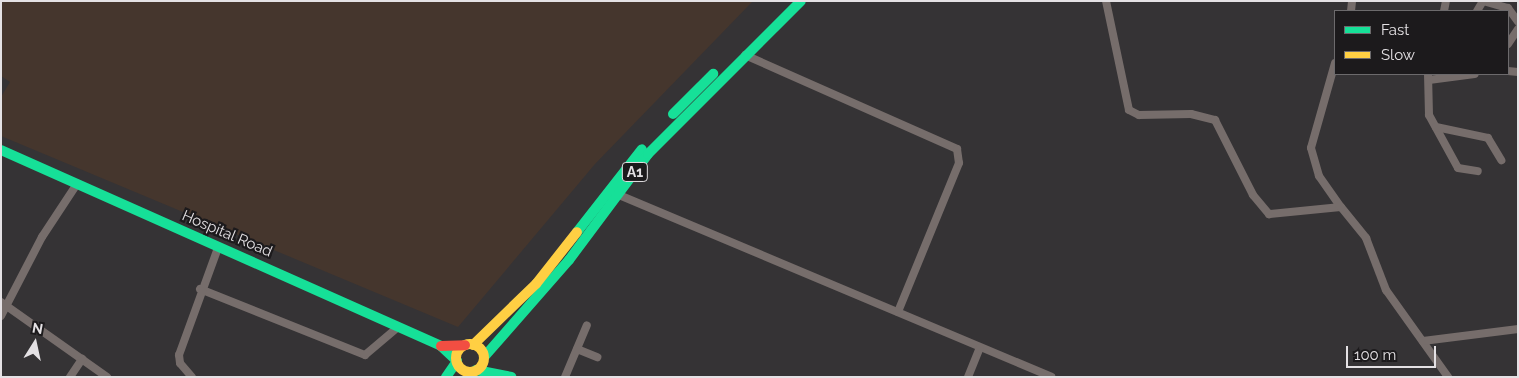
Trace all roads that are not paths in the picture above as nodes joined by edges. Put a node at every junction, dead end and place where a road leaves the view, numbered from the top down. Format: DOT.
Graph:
graph roads {
  1 [pos="789,1"];
  2 [pos="801,1"];
  3 [pos="1106,1"];
  4 [pos="1483,1"];
  5 [pos="1518,22"];
  6 [pos="1518,29"];
  7 [pos="1509,42"];
  8 [pos="745,55"];
  9 [pos="1334,66"];
  10 [pos="1459,75"];
  11 [pos="1428,77"];
  12 [pos="1436,127"];
  13 [pos="1,150"];
  14 [pos="1501,160"];
  15 [pos="1478,171"];
  16 [pos="77,184"];
  17 [pos="620,195"];
  18 [pos="1341,207"];
  19 [pos="218,248"];
  20 [pos="200,289"];
  21 [pos="4,304"];
  22 [pos="898,312"];
  23 [pos="1,316"];
  24 [pos="587,325"];
  25 [pos="398,327"];
  26 [pos="1518,329"];
  27 [pos="1423,341"];
  28 [pos="469,345"];
  29 [pos="441,346"];
  30 [pos="980,348"];
  31 [pos="577,349"];
  32 [pos="484,357"];
  33 [pos="597,357"];
  34 [pos="82,359"];
  35 [pos="455,359"];
  36 [pos="501,372"];
  37 [pos="469,373"];
  38 [pos="447,375"];
  39 [pos="70,377"];
  40 [pos="107,377"];
  41 [pos="192,377"];
  42 [pos="511,377"];
  43 [pos="565,377"];
  44 [pos="968,377"];
  45 [pos="1051,377"];
  46 [pos="1448,377"];
  1 -- 28 [label="main road, A1"];
  2 -- 8 [label="main road, A1"];
  3 -- 18 [label="street"];
  4 -- 5 [label="street"];
  6 -- 7 [label="street"];
  8 -- 17 [label="main road, A1"];
  8 -- 22 [label="street"];
  9 -- 18 [label="street"];
  10 -- 11 [label="street"];
  11 -- 12 [label="street"];
  12 -- 14 [label="street"];
  12 -- 15 [label="street"];
  13 -- 16 [label="main road, Hospital Road"];
  16 -- 19 [label="main road, Hospital Road"];
  16 -- 21 [label="street"];
  17 -- 22 [label="street"];
  17 -- 32 [label="main road, A1"];
  18 -- 27 [label="street"];
  19 -- 20 [label="street"];
  19 -- 25 [label="main road, Hospital Road"];
  20 -- 25 [label="street"];
  20 -- 41 [label="street"];
  21 -- 23 [label="street"];
  21 -- 34 [label="street"];
  22 -- 30 [label="street"];
  24 -- 31 [label="street"];
  25 -- 29 [label="main road, Hospital Road"];
  26 -- 27 [label="street"];
  27 -- 46 [label="street"];
  28 -- 29 [label="main road"];
  28 -- 32 [label="main road"];
  28 -- 35 [label="main road"];
  29 -- 35 [label="main road"];
  30 -- 44 [label="street"];
  30 -- 45 [label="street"];
  31 -- 33 [label="street"];
  31 -- 43 [label="street"];
  32 -- 36 [label="main road"];
  32 -- 37 [label="main road"];
  34 -- 39 [label="street"];
  34 -- 40 [label="street"];
  35 -- 37 [label="main road"];
  35 -- 38 [label="main road"];
  36 -- 37 [label="main road"];
  36 -- 42 [label="main road"];
}
